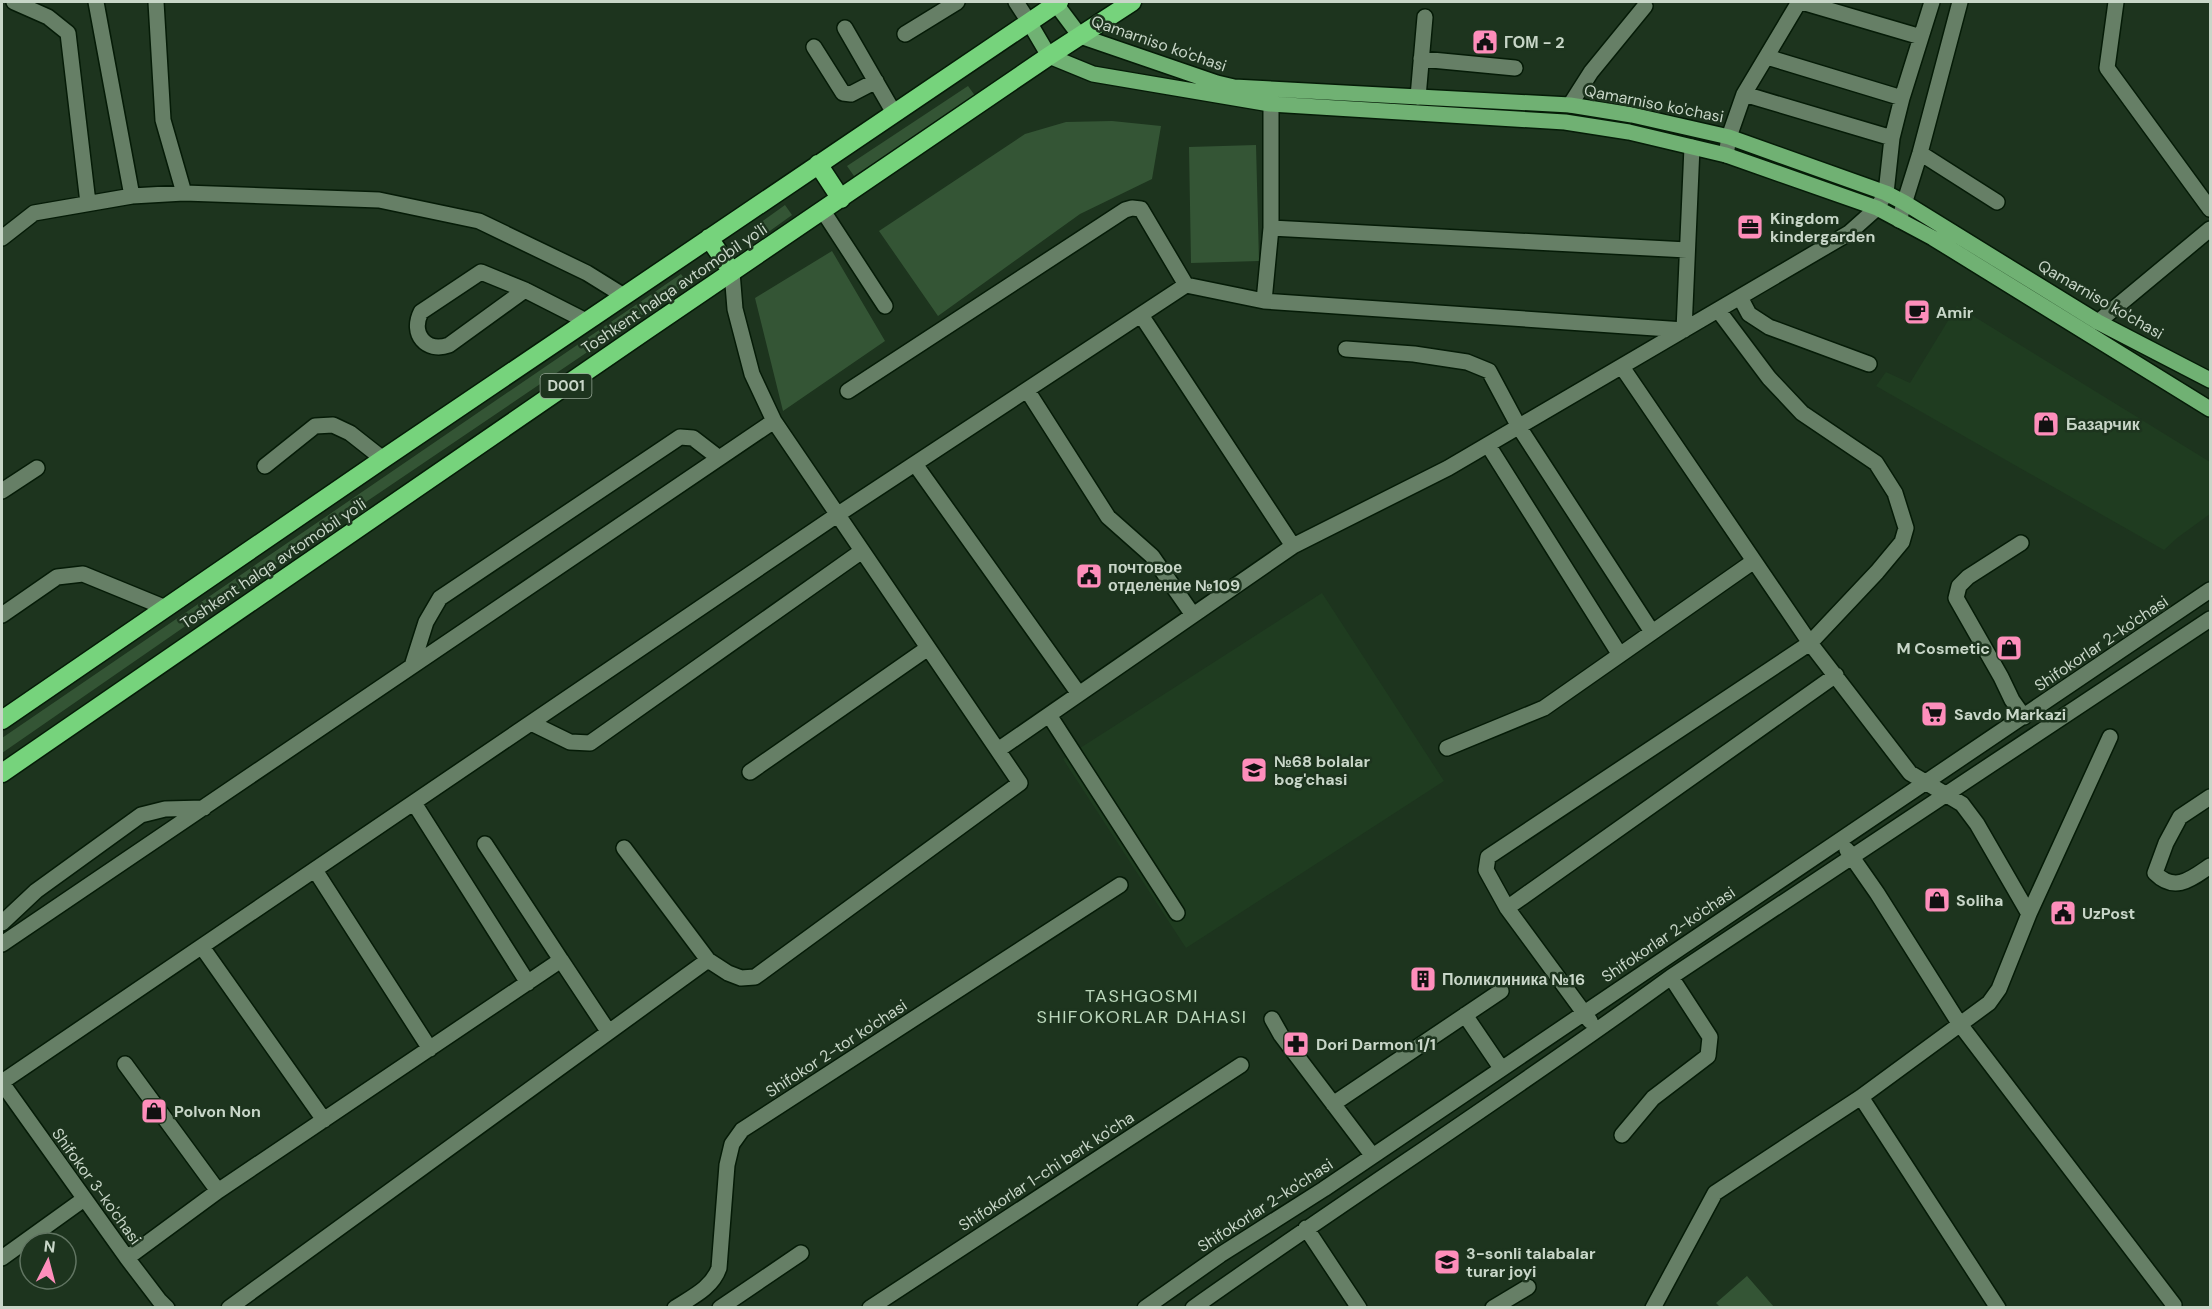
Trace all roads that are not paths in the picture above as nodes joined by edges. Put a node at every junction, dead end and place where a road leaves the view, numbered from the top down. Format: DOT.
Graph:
graph roads {
  1 [pos="14,2"];
  2 [pos="96,2"];
  3 [pos="156,2"];
  4 [pos="957,2"];
  5 [pos="1016,2"];
  6 [pos="1057,2"];
  7 [pos="1132,2"];
  8 [pos="1801,2"];
  9 [pos="1932,2"];
  10 [pos="1959,2"];
  11 [pos="2116,2"];
  12 [pos="1645,6"];
  13 [pos="1425,17"];
  14 [pos="1029,22"];
  15 [pos="845,28"];
  16 [pos="905,34"];
  17 [pos="1080,36"];
  18 [pos="1921,37"];
  19 [pos="814,46"];
  20 [pos="1049,56"];
  21 [pos="1767,57"];
  22 [pos="1421,59"];
  23 [pos="1515,68"];
  24 [pos="876,81"];
  25 [pos="1744,94"];
  26 [pos="1271,97"];
  27 [pos="1418,97"];
  28 [pos="1902,98"];
  29 [pos="1570,105"];
  30 [pos="894,113"];
  31 [pos="1729,137"];
  32 [pos="1892,138"];
  33 [pos="1692,147"];
  34 [pos="1920,153"];
  35 [pos="1726,155"];
  36 [pos="818,164"];
  37 [pos="1886,193"];
  38 [pos="184,194"];
  39 [pos="132,196"];
  40 [pos="841,199"];
  41 [pos="1997,202"];
  42 [pos="88,203"];
  43 [pos="1905,203"];
  44 [pos="1877,208"];
  45 [pos="2211,209"];
  46 [pos="823,211"];
  47 [pos="1899,220"];
  48 [pos="1271,228"];
  49 [pos="2211,229"];
  50 [pos="3,234"];
  51 [pos="709,238"];
  52 [pos="1688,250"];
  53 [pos="732,272"];
  54 [pos="1185,285"];
  55 [pos="525,290"];
  56 [pos="624,296"];
  57 [pos="1740,297"];
  58 [pos="1264,301"];
  59 [pos="885,306"];
  60 [pos="1718,310"];
  61 [pos="1141,315"];
  62 [pos="586,321"];
  63 [pos="2098,322"];
  64 [pos="1684,330"];
  65 [pos="1346,349"];
  66 [pos="1869,364"];
  67 [pos="1622,367"];
  68 [pos="2209,377"];
  69 [pos="1027,390"];
  70 [pos="848,391"];
  71 [pos="2211,409"];
  72 [pos="774,421"];
  73 [pos="1519,427"];
  74 [pos="1488,445"];
  75 [pos="719,458"];
  76 [pos="383,459"];
  77 [pos="915,464"];
  78 [pos="265,466"];
  79 [pos="37,468"];
  80 [pos="2,491"];
  81 [pos="837,514"];
  82 [pos="2020,543"];
  83 [pos="1293,546"];
  84 [pos="862,551"];
  85 [pos="1754,561"];
  86 [pos="2211,590"];
  87 [pos="166,608"];
  88 [pos="2,615"];
  89 [pos="1193,615"];
  90 [pos="2211,619"];
  91 [pos="1652,632"];
  92 [pos="1810,643"];
  93 [pos="928,648"];
  94 [pos="1620,655"];
  95 [pos="412,666"];
  96 [pos="1836,675"];
  97 [pos="1079,694"];
  98 [pos="1049,715"];
  99 [pos="2024,717"];
  100 [pos="2,720"];
  101 [pos="531,723"];
  102 [pos="2110,738"];
  103 [pos="1446,748"];
  104 [pos="998,750"];
  105 [pos="750,772"];
  106 [pos="2,773"];
  107 [pos="1924,782"];
  108 [pos="1947,795"];
  109 [pos="2211,797"];
  110 [pos="414,803"];
  111 [pos="204,808"];
  112 [pos="1840,839"];
  113 [pos="485,844"];
  114 [pos="624,848"];
  115 [pos="1852,858"];
  116 [pos="2211,866"];
  117 [pos="315,870"];
  118 [pos="1120,885"];
  119 [pos="1507,908"];
  120 [pos="1178,913"];
  121 [pos="2029,914"];
  122 [pos="2,923"];
  123 [pos="2,944"];
  124 [pos="202,947"];
  125 [pos="561,960"];
  126 [pos="708,960"];
  127 [pos="1671,977"];
  128 [pos="528,983"];
  129 [pos="1501,991"];
  130 [pos="1584,1013"];
  131 [pos="1465,1015"];
  132 [pos="1272,1019"];
  133 [pos="1959,1023"];
  134 [pos="608,1031"];
  135 [pos="1597,1031"];
  136 [pos="430,1049"];
  137 [pos="125,1064"];
  138 [pos="1241,1065"];
  139 [pos="1501,1068"];
  140 [pos="2,1082"];
  141 [pos="1861,1097"];
  142 [pos="1333,1104"];
  143 [pos="324,1120"];
  144 [pos="1622,1135"];
  145 [pos="1372,1155"];
  146 [pos="218,1191"];
  147 [pos="84,1199"];
  148 [pos="1306,1228"];
  149 [pos="801,1253"];
  150 [pos="2,1258"];
  151 [pos="127,1258"];
  152 [pos="1528,1287"];
  153 [pos="2174,1305"];
  154 [pos="167,1308"];
  155 [pos="229,1308"];
  156 [pos="675,1308"];
  157 [pos="720,1308"];
  158 [pos="870,1308"];
  159 [pos="1145,1308"];
  160 [pos="1193,1308"];
  161 [pos="1359,1308"];
  162 [pos="1493,1308"];
  163 [pos="1653,1308"];
  164 [pos="1998,1308"];
  1 -- 42 [label="street"];
  2 -- 39 [label="street"];
  3 -- 38 [label="street"];
  4 -- 16 [label="street"];
  5 -- 14 [label="street"];
  6 -- 14 [label="highway, Toshkent halqa avtomobil yo'li / D001"];
  6 -- 17 [label="main road, Qamarniso ko'chasi"];
  7 -- 17 [label="highway, Toshkent halqa avtomobil yo'li / D001"];
  8 -- 18 [label="street"];
  8 -- 21 [label="street"];
  9 -- 18 [label="street"];
  10 -- 34 [label="street"];
  11 -- 45 [label="street"];
  12 -- 29 [label="street"];
  13 -- 22 [label="street"];
  14 -- 20 [label="main road"];
  14 -- 30 [label="highway, Toshkent halqa avtomobil yo'li / D001"];
  15 -- 24 [label="street"];
  17 -- 20 [label="highway, Toshkent halqa avtomobil yo'li / D001"];
  17 -- 26 [label="main road, Qamarniso ko'chasi"];
  18 -- 28 [label="street"];
  19 -- 24 [label="street"];
  20 -- 26 [label="main road, Qamarniso ko'chasi"];
  20 -- 40 [label="highway, Toshkent halqa avtomobil yo'li / D001"];
  21 -- 25 [label="street"];
  21 -- 28 [label="street"];
  22 -- 23 [label="street"];
  22 -- 27 [label="street"];
  24 -- 30 [label="street"];
  25 -- 31 [label="street"];
  25 -- 32 [label="street"];
  26 -- 27 [label="main road, Qamarniso ko'chasi"];
  26 -- 33 [label="main road, Qamarniso ko'chasi"];
  26 -- 48 [label="street"];
  27 -- 29 [label="main road, Qamarniso ko'chasi"];
  28 -- 32 [label="street"];
  29 -- 31 [label="main road, Qamarniso ko'chasi"];
  30 -- 36 [label="highway, Toshkent halqa avtomobil yo'li / D001"];
  31 -- 35 [label="street"];
  31 -- 37 [label="main road, Qamarniso ko'chasi"];
  32 -- 37 [label="street"];
  33 -- 35 [label="main road, Qamarniso ko'chasi"];
  33 -- 52 [label="street"];
  34 -- 41 [label="street"];
  34 -- 43 [label="street"];
  35 -- 44 [label="main road, Qamarniso ko'chasi"];
  36 -- 40 [label="highway"];
  36 -- 51 [label="highway, Toshkent halqa avtomobil yo'li / D001"];
  37 -- 43 [label="main road, Qamarniso ko'chasi"];
  37 -- 44 [label="street"];
  38 -- 39 [label="street"];
  38 -- 56 [label="street"];
  39 -- 42 [label="street"];
  40 -- 46 [label="highway, Toshkent halqa avtomobil yo'li / D001"];
  42 -- 50 [label="street"];
  43 -- 47 [label="street"];
  43 -- 63 [label="main road, Qamarniso ko'chasi"];
  44 -- 47 [label="main road, Qamarniso ko'chasi"];
  44 -- 57 [label="street"];
  46 -- 53 [label="highway, Toshkent halqa avtomobil yo'li / D001"];
  46 -- 59 [label="street"];
  47 -- 71 [label="main road, Qamarniso ko'chasi"];
  48 -- 52 [label="street"];
  48 -- 58 [label="street"];
  49 -- 63 [label="street"];
  51 -- 53 [label="highway"];
  51 -- 56 [label="highway, Toshkent halqa avtomobil yo'li / D001"];
  52 -- 64 [label="street"];
  53 -- 72 [label="street"];
  53 -- 106 [label="highway, Toshkent halqa avtomobil yo'li / D001"];
  54 -- 58 [label="street"];
  54 -- 61 [label="street"];
  54 -- 70 [label="street"];
  55 -- 55 [label="street"];
  55 -- 62 [label="street"];
  56 -- 62 [label="highway, Toshkent halqa avtomobil yo'li / D001"];
  57 -- 60 [label="street"];
  57 -- 66 [label="street"];
  58 -- 64 [label="street"];
  60 -- 64 [label="street"];
  60 -- 92 [label="street"];
  61 -- 69 [label="street"];
  61 -- 83 [label="street"];
  62 -- 76 [label="highway, Toshkent halqa avtomobil yo'li / D001"];
  63 -- 68 [label="main road, Qamarniso ko'chasi"];
  64 -- 67 [label="street"];
  65 -- 73 [label="street"];
  67 -- 73 [label="street"];
  67 -- 85 [label="street"];
  69 -- 77 [label="street"];
  69 -- 89 [label="street"];
  72 -- 75 [label="street"];
  72 -- 81 [label="street"];
  73 -- 74 [label="street"];
  73 -- 91 [label="street"];
  74 -- 83 [label="street"];
  74 -- 94 [label="street"];
  75 -- 95 [label="street"];
  75 -- 95 [label="street"];
  76 -- 78 [label="street"];
  76 -- 87 [label="highway, Toshkent halqa avtomobil yo'li / D001"];
  77 -- 81 [label="street"];
  77 -- 97 [label="street"];
  79 -- 80 [label="street"];
  81 -- 84 [label="street"];
  81 -- 101 [label="street"];
  82 -- 99 [label="street"];
  83 -- 89 [label="street"];
  84 -- 93 [label="street"];
  84 -- 101 [label="street"];
  85 -- 91 [label="street"];
  85 -- 92 [label="street"];
  86 -- 99 [label="street, Shifokorlar 2-ko'chasi"];
  87 -- 88 [label="street"];
  87 -- 100 [label="highway, Toshkent halqa avtomobil yo'li / D001"];
  89 -- 97 [label="street"];
  90 -- 108 [label="street"];
  91 -- 94 [label="street"];
  92 -- 96 [label="street"];
  92 -- 119 [label="street"];
  93 -- 104 [label="street"];
  93 -- 105 [label="street"];
  94 -- 103 [label="street"];
  95 -- 111 [label="street"];
  96 -- 107 [label="street"];
  96 -- 119 [label="street"];
  97 -- 98 [label="street"];
  98 -- 104 [label="street"];
  98 -- 120 [label="street"];
  99 -- 107 [label="street, Shifokorlar 2-ko'chasi"];
  101 -- 110 [label="street"];
  102 -- 121 [label="street"];
  104 -- 126 [label="street"];
  107 -- 108 [label="street"];
  107 -- 112 [label="street, Shifokorlar 2-ko'chasi"];
  108 -- 115 [label="street"];
  108 -- 121 [label="street"];
  109 -- 116 [label="street"];
  110 -- 117 [label="street"];
  110 -- 128 [label="street"];
  111 -- 122 [label="street"];
  111 -- 123 [label="street"];
  112 -- 115 [label="street"];
  112 -- 130 [label="street, Shifokorlar 2-ko'chasi"];
  113 -- 125 [label="street"];
  114 -- 126 [label="street"];
  115 -- 127 [label="street"];
  115 -- 133 [label="street"];
  117 -- 124 [label="street"];
  117 -- 136 [label="street"];
  118 -- 156 [label="street, Shifokor 2-tor ko'chasi"];
  119 -- 130 [label="street"];
  121 -- 133 [label="street"];
  124 -- 140 [label="street"];
  124 -- 143 [label="street"];
  125 -- 128 [label="street"];
  125 -- 134 [label="street"];
  126 -- 134 [label="street"];
  127 -- 135 [label="street"];
  127 -- 144 [label="street"];
  128 -- 136 [label="street"];
  129 -- 131 [label="street"];
  130 -- 135 [label="street"];
  130 -- 139 [label="street, Shifokorlar 2-ko'chasi"];
  131 -- 139 [label="street"];
  131 -- 142 [label="street"];
  132 -- 142 [label="street"];
  133 -- 141 [label="street"];
  133 -- 153 [label="street"];
  134 -- 155 [label="street"];
  135 -- 148 [label="street"];
  136 -- 143 [label="street"];
  137 -- 146 [label="street"];
  138 -- 158 [label="street, Shifokorlar 1-chi berk ko'cha"];
  139 -- 145 [label="street, Shifokorlar 2-ko'chasi"];
  140 -- 147 [label="street, Shifokor 3-ko'chasi"];
  141 -- 163 [label="street"];
  141 -- 164 [label="street"];
  142 -- 145 [label="street"];
  143 -- 146 [label="street"];
  145 -- 159 [label="street, Shifokorlar 2-ko'chasi"];
  146 -- 151 [label="street"];
  147 -- 150 [label="street"];
  147 -- 151 [label="street, Shifokor 3-ko'chasi"];
  148 -- 160 [label="street"];
  148 -- 161 [label="street"];
  149 -- 157 [label="street"];
  151 -- 154 [label="street, Shifokor 3-ko'chasi"];
  152 -- 162 [label="street"];
}
